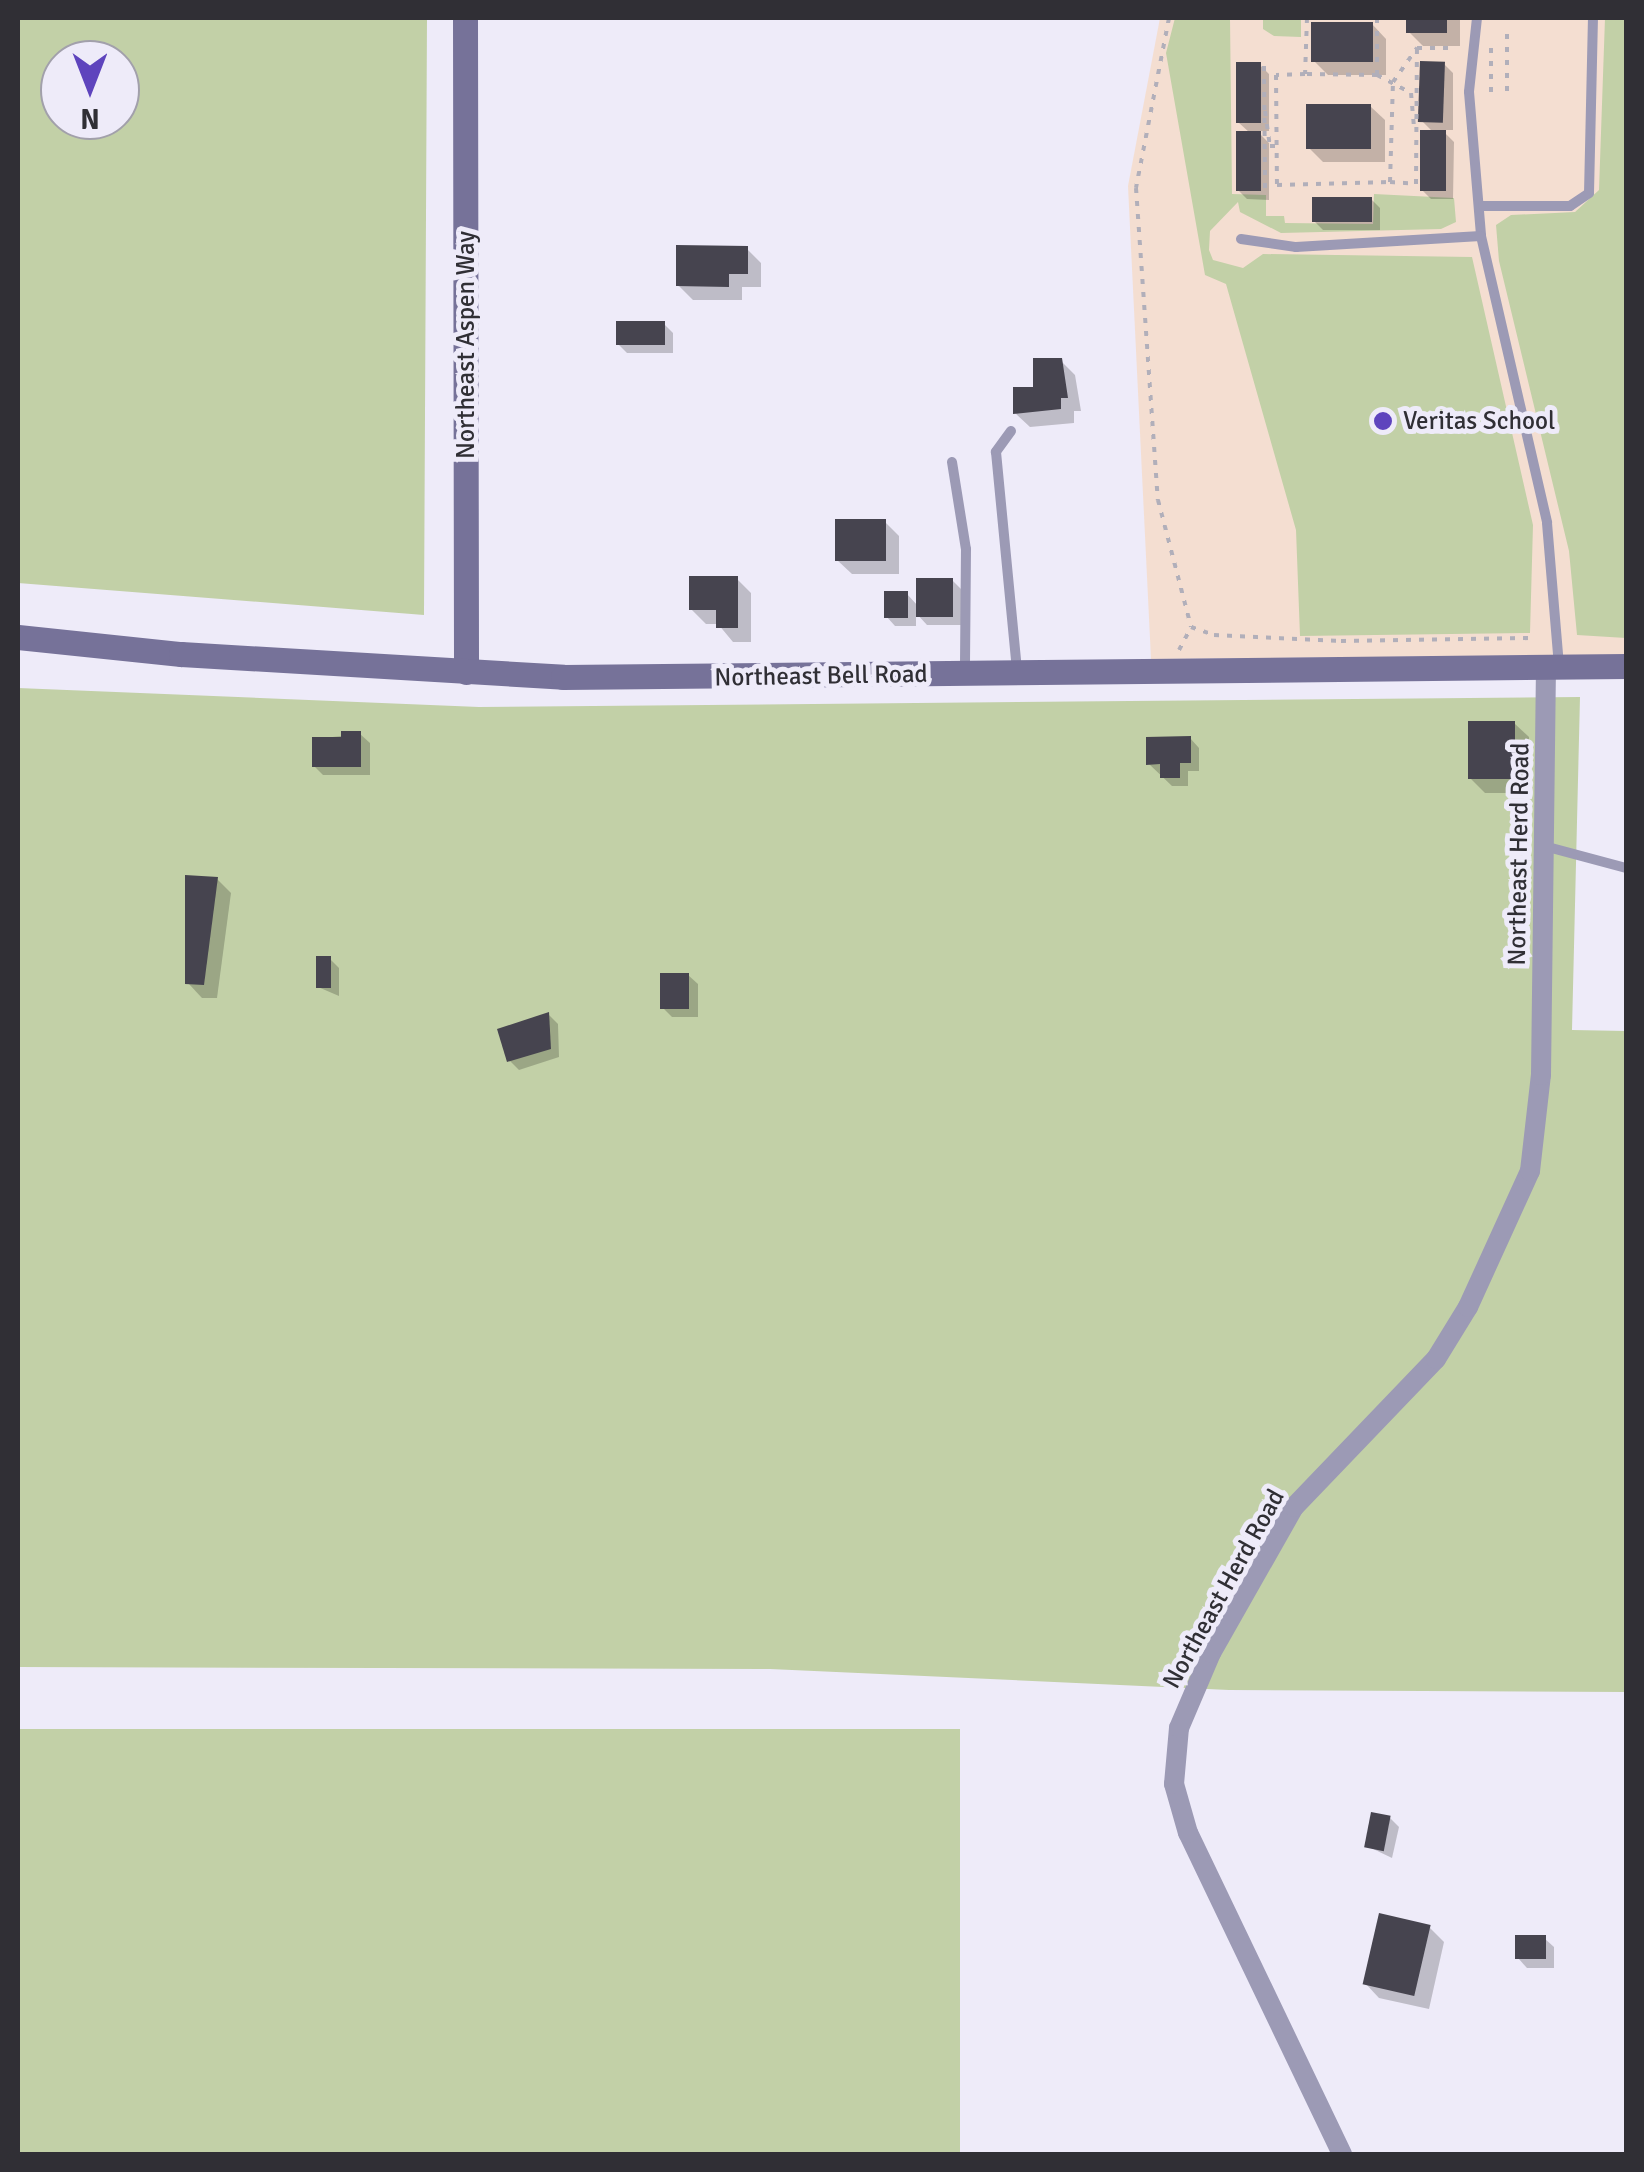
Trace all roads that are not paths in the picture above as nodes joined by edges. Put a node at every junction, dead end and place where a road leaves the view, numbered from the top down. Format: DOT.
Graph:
graph roads {
  1 [pos="465,18"];
  2 [pos="1476,18"];
  3 [pos="1593,18"];
  4 [pos="1482,206"];
  5 [pos="1481,236"];
  6 [pos="1241,239"];
  7 [pos="1011,431"];
  8 [pos="952,462"];
  9 [pos="18,637"];
  10 [pos="1552,666"];
  11 [pos="1626,666"];
  12 [pos="466,672"];
  13 [pos="1017,673"];
  14 [pos="965,674"];
  15 [pos="1544,846"];
  16 [pos="1626,868"];
  17 [pos="1342,2154"];
  1 -- 12 [label="main road, Northeast Aspen Way"];
  2 -- 4 [label="lane"];
  3 -- 4 [label="lane"];
  4 -- 5 [label="lane"];
  5 -- 6 [label="lane"];
  5 -- 10 [label="lane"];
  7 -- 13 [label="lane"];
  8 -- 14 [label="lane"];
  9 -- 12 [label="main road, Northeast Bell Road"];
  10 -- 11 [label="main road, Northeast Bell Road"];
  10 -- 13 [label="main road, Northeast Bell Road"];
  10 -- 15 [label="street, Northeast Herd Road"];
  12 -- 14 [label="main road, Northeast Bell Road"];
  13 -- 14 [label="main road, Northeast Bell Road"];
  15 -- 16 [label="lane"];
  15 -- 17 [label="street, Northeast Herd Road"];
}
